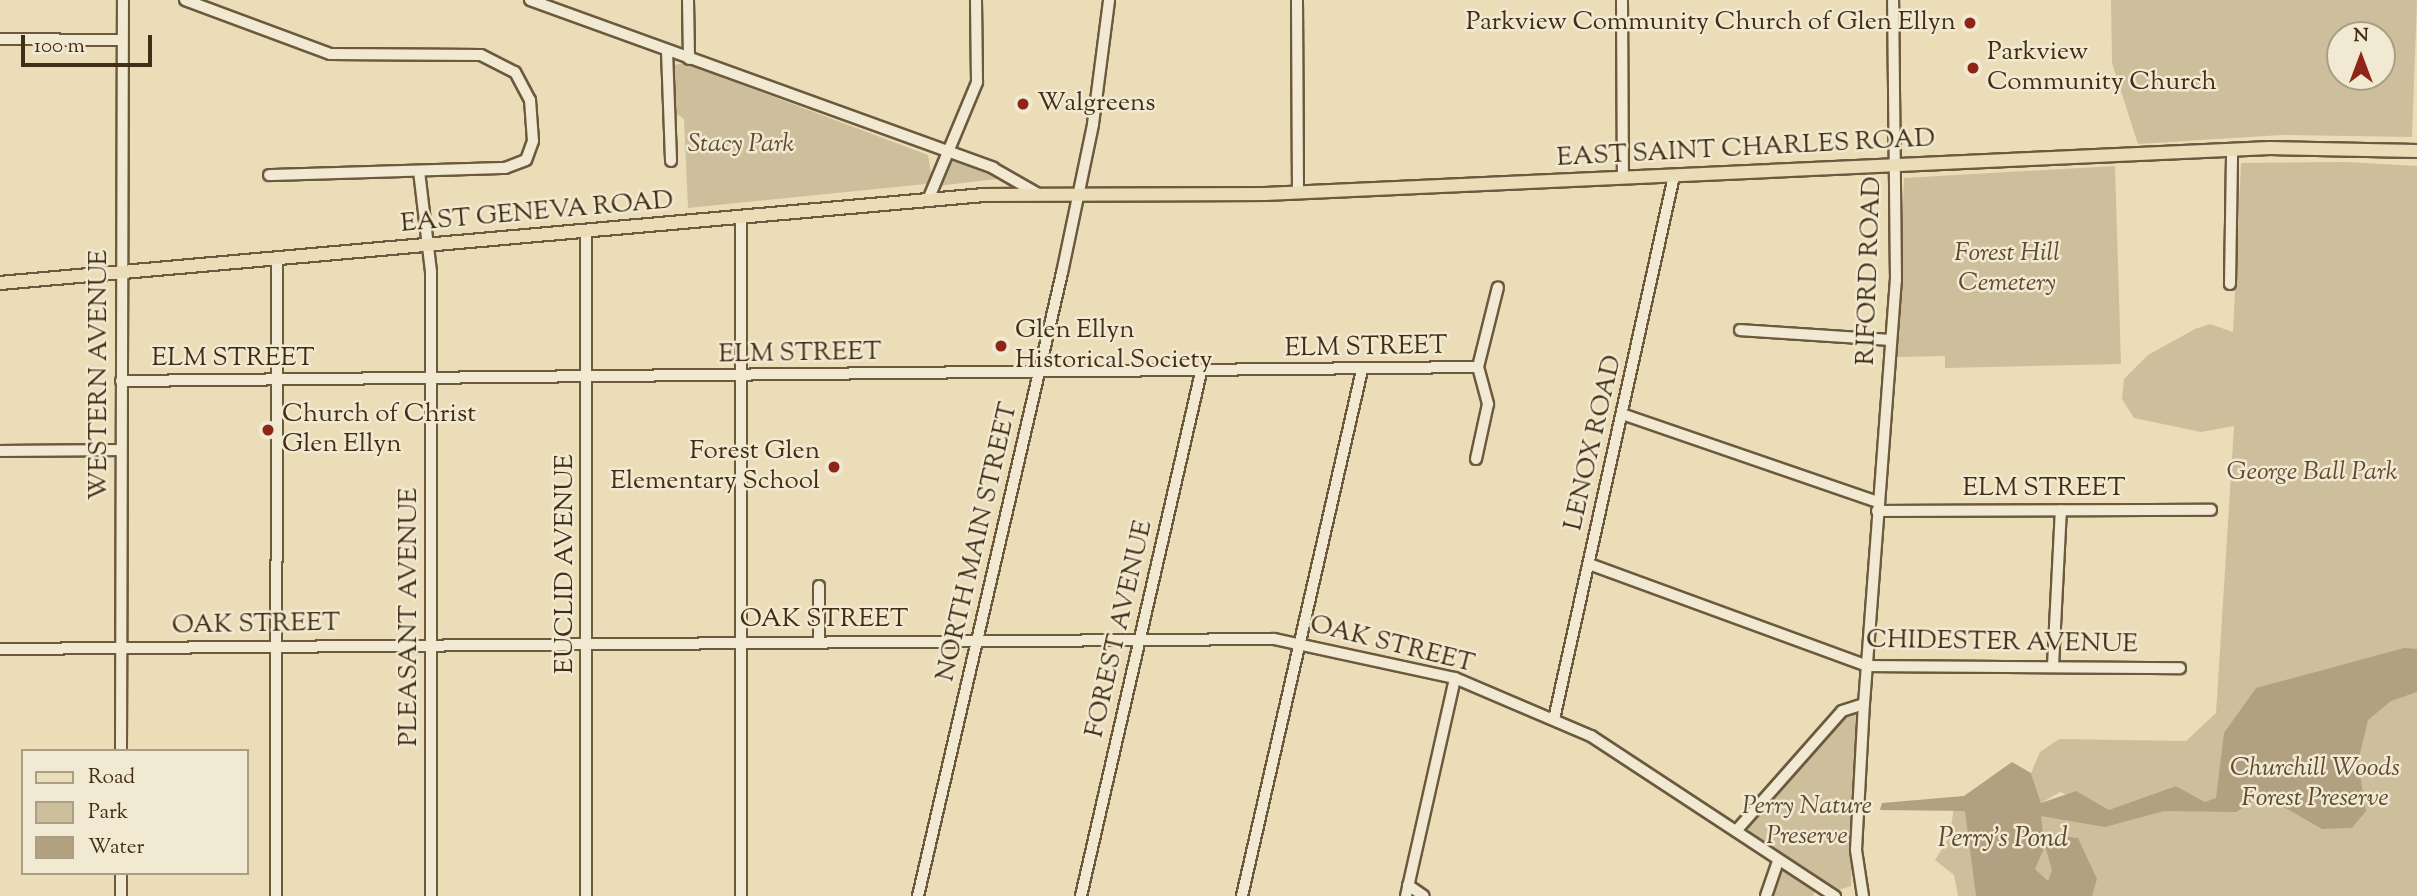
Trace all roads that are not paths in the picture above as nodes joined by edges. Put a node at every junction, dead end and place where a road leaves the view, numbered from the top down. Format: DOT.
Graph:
graph roads {
  1 [pos="123,0"];
  2 [pos="185,0"];
  3 [pos="530,0"];
  4 [pos="688,0"];
  5 [pos="976,0"];
  6 [pos="1109,0"];
  7 [pos="1297,0"];
  8 [pos="1622,0"];
  9 [pos="1893,0"];
  10 [pos="0,39"];
  11 [pos="122,40"];
  12 [pos="667,51"];
  13 [pos="689,59"];
  14 [pos="2232,150"];
  15 [pos="2417,151"];
  16 [pos="947,152"];
  17 [pos="671,161"];
  18 [pos="1895,165"];
  19 [pos="419,171"];
  20 [pos="269,174"];
  21 [pos="1674,176"];
  22 [pos="1623,178"];
  23 [pos="1298,192"];
  24 [pos="1040,195"];
  25 [pos="1077,197"];
  26 [pos="928,200"];
  27 [pos="741,218"];
  28 [pos="586,232"];
  29 [pos="430,245"];
  30 [pos="277,258"];
  31 [pos="122,273"];
  32 [pos="0,283"];
  33 [pos="2230,284"];
  34 [pos="1498,287"];
  35 [pos="1740,330"];
  36 [pos="1890,340"];
  37 [pos="1478,367"];
  38 [pos="1362,370"];
  39 [pos="1201,372"];
  40 [pos="1038,373"];
  41 [pos="740,376"];
  42 [pos="586,377"];
  43 [pos="431,378"];
  44 [pos="276,380"];
  45 [pos="121,381"];
  46 [pos="1622,414"];
  47 [pos="120,450"];
  48 [pos="0,451"];
  49 [pos="1476,459"];
  50 [pos="1877,506"];
  51 [pos="2061,510"];
  52 [pos="2211,510"];
  53 [pos="1589,564"];
  54 [pos="819,586"];
  55 [pos="976,639"];
  56 [pos="1139,639"];
  57 [pos="820,641"];
  58 [pos="741,642"];
  59 [pos="587,643"];
  60 [pos="1300,643"];
  61 [pos="431,644"];
  62 [pos="276,645"];
  63 [pos="121,648"];
  64 [pos="0,649"];
  65 [pos="1867,666"];
  66 [pos="2053,666"];
  67 [pos="2180,668"];
  68 [pos="1455,678"];
  69 [pos="1864,704"];
  70 [pos="1554,719"];
  71 [pos="121,749"];
  72 [pos="1736,831"];
  73 [pos="1778,862"];
  74 [pos="121,875"];
  75 [pos="1407,891"];
  76 [pos="1813,891"];
  77 [pos="121,896"];
  78 [pos="276,896"];
  79 [pos="431,896"];
  80 [pos="586,896"];
  81 [pos="741,896"];
  82 [pos="918,896"];
  83 [pos="1081,896"];
  84 [pos="1242,896"];
  85 [pos="1424,896"];
  86 [pos="1766,896"];
  87 [pos="1835,896"];
  88 [pos="1863,896"];
  1 -- 11 [label="street, WESTERN AVENUE"];
  2 -- 19 [label="street"];
  3 -- 12 [label="street"];
  4 -- 13 [label="street"];
  5 -- 16 [label="street"];
  6 -- 25 [label="street, NORTH MAIN STREET"];
  7 -- 23 [label="street"];
  8 -- 22 [label="street"];
  9 -- 18 [label="street, RIFORD ROAD"];
  10 -- 11 [label="street"];
  11 -- 31 [label="street, WESTERN AVENUE"];
  12 -- 13 [label="street"];
  12 -- 17 [label="street"];
  13 -- 16 [label="street"];
  14 -- 15 [label="main road, EAST SAINT CHARLES ROAD"];
  14 -- 18 [label="main road, EAST SAINT CHARLES ROAD"];
  14 -- 33 [label="street"];
  16 -- 24 [label="street"];
  16 -- 26 [label="street"];
  18 -- 21 [label="main road, EAST SAINT CHARLES ROAD"];
  18 -- 36 [label="street, RIFORD ROAD"];
  19 -- 20 [label="street"];
  19 -- 29 [label="street, PLEASANT AVENUE"];
  21 -- 22 [label="main road, EAST SAINT CHARLES ROAD"];
  21 -- 46 [label="street, LENOX ROAD"];
  22 -- 23 [label="main road, EAST SAINT CHARLES ROAD"];
  23 -- 25 [label="main road, EAST SAINT CHARLES ROAD"];
  24 -- 25 [label="main road, EAST GENEVA ROAD"];
  24 -- 26 [label="main road, EAST GENEVA ROAD"];
  25 -- 40 [label="street, NORTH MAIN STREET"];
  26 -- 27 [label="main road, EAST GENEVA ROAD"];
  27 -- 28 [label="main road, EAST GENEVA ROAD"];
  27 -- 41 [label="street"];
  28 -- 29 [label="main road, EAST GENEVA ROAD"];
  28 -- 42 [label="street, EUCLID AVENUE"];
  29 -- 30 [label="main road, EAST GENEVA ROAD"];
  29 -- 43 [label="street, PLEASANT AVENUE"];
  30 -- 31 [label="main road, EAST GENEVA ROAD"];
  30 -- 44 [label="street"];
  31 -- 32 [label="main road, EAST GENEVA ROAD"];
  31 -- 45 [label="street, WESTERN AVENUE"];
  34 -- 37 [label="street"];
  35 -- 36 [label="street"];
  36 -- 50 [label="street, RIFORD ROAD"];
  37 -- 38 [label="street, ELM STREET"];
  37 -- 49 [label="street"];
  38 -- 39 [label="street, ELM STREET"];
  38 -- 60 [label="street"];
  39 -- 40 [label="street, ELM STREET"];
  39 -- 56 [label="street, FOREST AVENUE"];
  40 -- 41 [label="street, ELM STREET"];
  40 -- 55 [label="street, NORTH MAIN STREET"];
  41 -- 42 [label="street, ELM STREET"];
  41 -- 58 [label="street"];
  42 -- 43 [label="street, ELM STREET"];
  42 -- 59 [label="street, EUCLID AVENUE"];
  43 -- 44 [label="street, ELM STREET"];
  43 -- 61 [label="street, PLEASANT AVENUE"];
  44 -- 45 [label="street, ELM STREET"];
  44 -- 62 [label="street"];
  45 -- 47 [label="street, WESTERN AVENUE"];
  46 -- 50 [label="street, ELM STREET"];
  46 -- 53 [label="street, LENOX ROAD"];
  47 -- 48 [label="street"];
  47 -- 63 [label="street, WESTERN AVENUE"];
  50 -- 51 [label="street, ELM STREET"];
  50 -- 65 [label="street, RIFORD ROAD"];
  51 -- 52 [label="street, ELM STREET"];
  51 -- 66 [label="street"];
  53 -- 65 [label="street, CHIDESTER AVENUE"];
  53 -- 70 [label="street, LENOX ROAD"];
  54 -- 57 [label="street"];
  55 -- 56 [label="street, OAK STREET"];
  55 -- 57 [label="street, OAK STREET"];
  55 -- 82 [label="street, NORTH MAIN STREET"];
  56 -- 60 [label="street, OAK STREET"];
  56 -- 83 [label="street, FOREST AVENUE"];
  57 -- 58 [label="street, OAK STREET"];
  58 -- 59 [label="street, OAK STREET"];
  58 -- 81 [label="street"];
  59 -- 61 [label="street, OAK STREET"];
  59 -- 80 [label="street, EUCLID AVENUE"];
  60 -- 68 [label="street, OAK STREET"];
  60 -- 84 [label="street"];
  61 -- 62 [label="street, OAK STREET"];
  61 -- 79 [label="street, PLEASANT AVENUE"];
  62 -- 63 [label="street, OAK STREET"];
  62 -- 78 [label="street"];
  63 -- 64 [label="street, OAK STREET"];
  63 -- 71 [label="street, WESTERN AVENUE"];
  65 -- 66 [label="street, CHIDESTER AVENUE"];
  65 -- 69 [label="street"];
  66 -- 67 [label="street, CHIDESTER AVENUE"];
  68 -- 70 [label="street, OAK STREET"];
  68 -- 75 [label="street"];
  69 -- 72 [label="street"];
  69 -- 88 [label="street"];
  70 -- 72 [label="street, OAK STREET"];
  72 -- 73 [label="street, OAK STREET"];
  73 -- 76 [label="street, OAK STREET"];
  73 -- 86 [label="street"];
  74 -- 77 [label="street"];
  75 -- 85 [label="street"];
  76 -- 87 [label="street, OAK STREET"];
}
